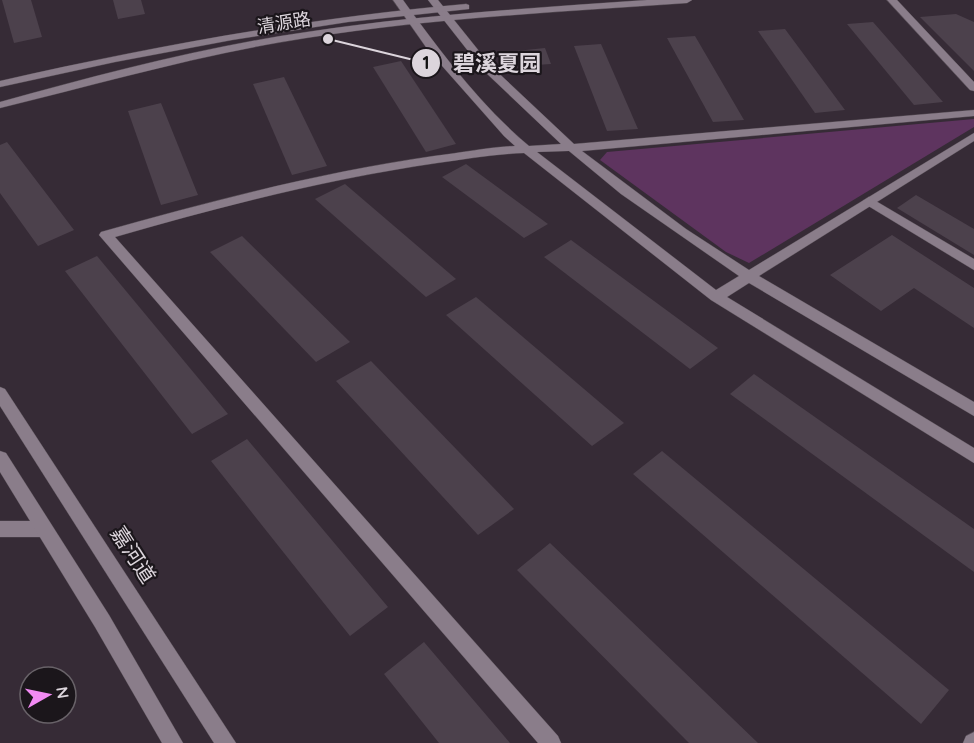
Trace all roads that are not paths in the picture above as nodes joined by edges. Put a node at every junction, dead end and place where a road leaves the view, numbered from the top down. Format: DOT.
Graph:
graph roads {
  1 [pos="398,0"];
  2 [pos="556,0"];
  3 [pos="687,0"];
  4 [pos="892,0"];
  5 [pos="440,9"];
  6 [pos="410,17"];
  7 [pos="0,84"];
  8 [pos="974,88"];
  9 [pos="0,105"];
  10 [pos="974,113"];
  11 [pos="974,136"];
  12 [pos="571,147"];
  13 [pos="525,149"];
  14 [pos="869,201"];
  15 [pos="974,266"];
  16 [pos="749,276"];
  17 [pos="716,297"];
  18 [pos="0,393"];
  19 [pos="974,410"];
  20 [pos="974,456"];
  21 [pos="0,458"];
  22 [pos="0,529"];
  23 [pos="44,529"];
  24 [pos="173,743"];
  25 [pos="226,743"];
  26 [pos="551,743"];
  1 -- 6 [label="street"];
  2 -- 5 [label="street, 清源路"];
  3 -- 5 [label="street, 清源路"];
  4 -- 8 [label="street"];
  5 -- 6 [label="street, 清源路"];
  5 -- 12 [label="street"];
  6 -- 7 [label="street, 清源路"];
  6 -- 9 [label="street, 清源路"];
  6 -- 13 [label="street"];
  10 -- 12 [label="street"];
  11 -- 14 [label="street"];
  12 -- 13 [label="street"];
  12 -- 16 [label="street"];
  13 -- 17 [label="street"];
  13 -- 26 [label="street"];
  14 -- 15 [label="street"];
  14 -- 16 [label="street"];
  16 -- 17 [label="street"];
  16 -- 19 [label="street"];
  17 -- 20 [label="street"];
  18 -- 25 [label="street, 嘉河道"];
  21 -- 23 [label="street"];
  22 -- 23 [label="street"];
  23 -- 24 [label="street"];
}
